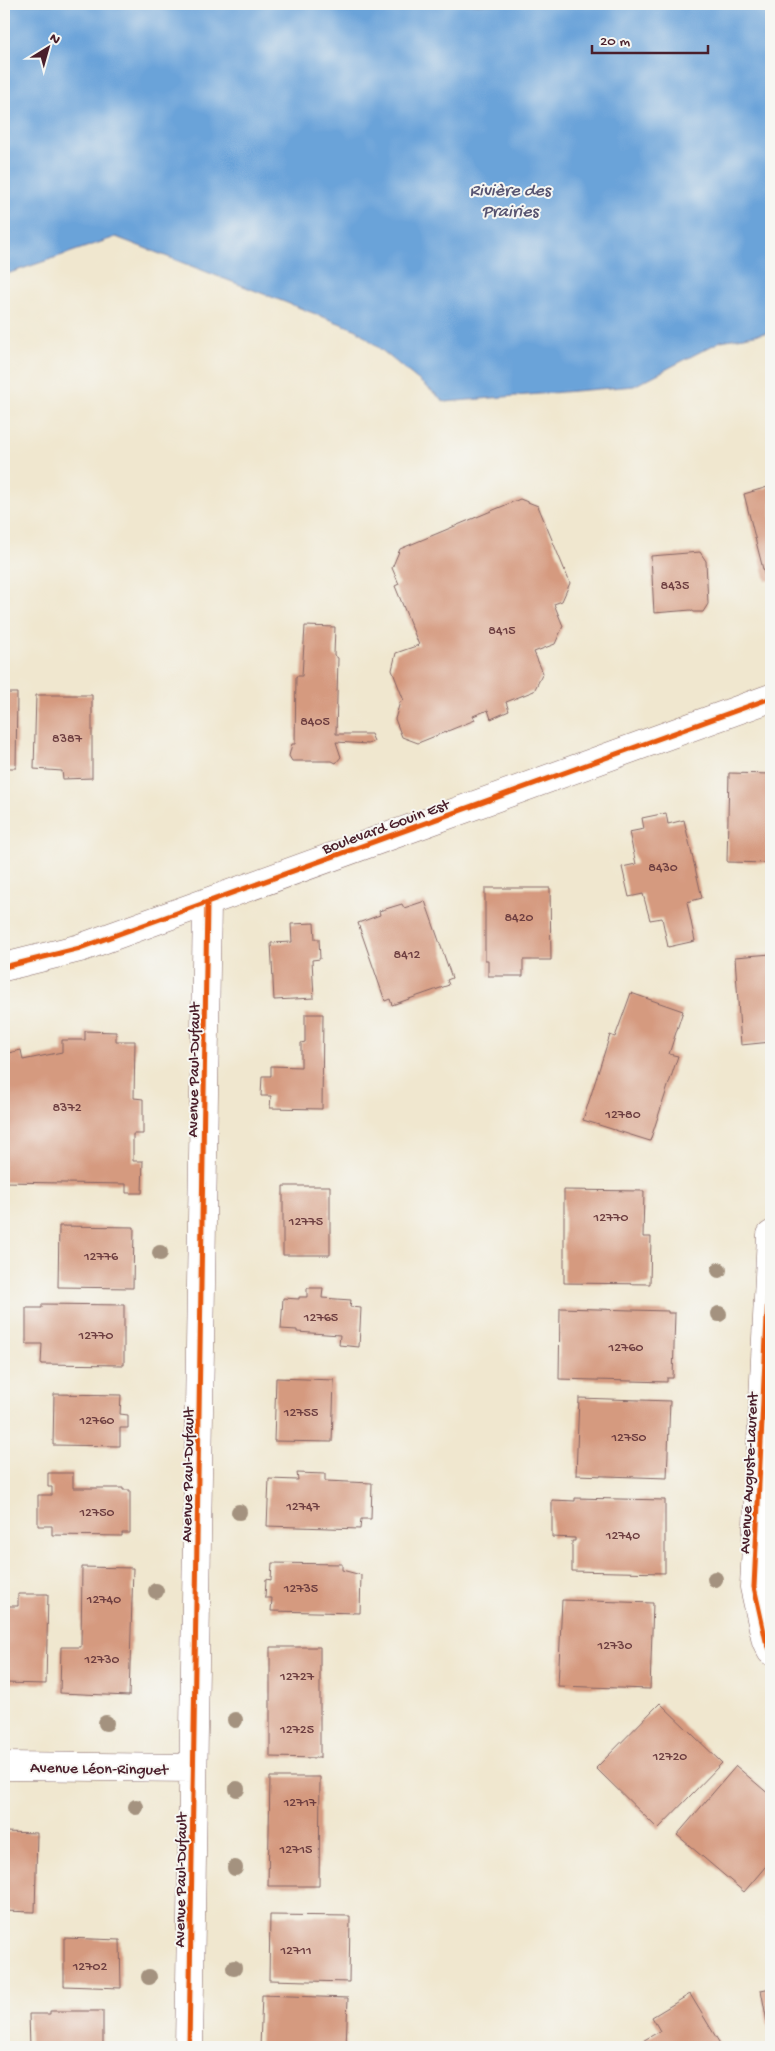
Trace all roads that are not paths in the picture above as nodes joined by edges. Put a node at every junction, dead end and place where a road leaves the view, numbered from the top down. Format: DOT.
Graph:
graph roads {
  1 [pos="771,698"];
  2 [pos="207,903"];
  3 [pos="4,967"];
  4 [pos="771,1235"];
  5 [pos="771,1651"];
  6 [pos="4,1766"];
  7 [pos="193,1768"];
  8 [pos="189,2047"];
  1 -- 2 [label="street, Boulevard Gouin Est"];
  2 -- 3 [label="street, Boulevard Gouin Est"];
  2 -- 7 [label="street, Avenue Paul-Dufault"];
  4 -- 5 [label="street, Avenue Auguste-Laurent"];
  6 -- 7 [label="street, Avenue Léon-Ringuet"];
  7 -- 8 [label="street, Avenue Paul-Dufault"];
}
